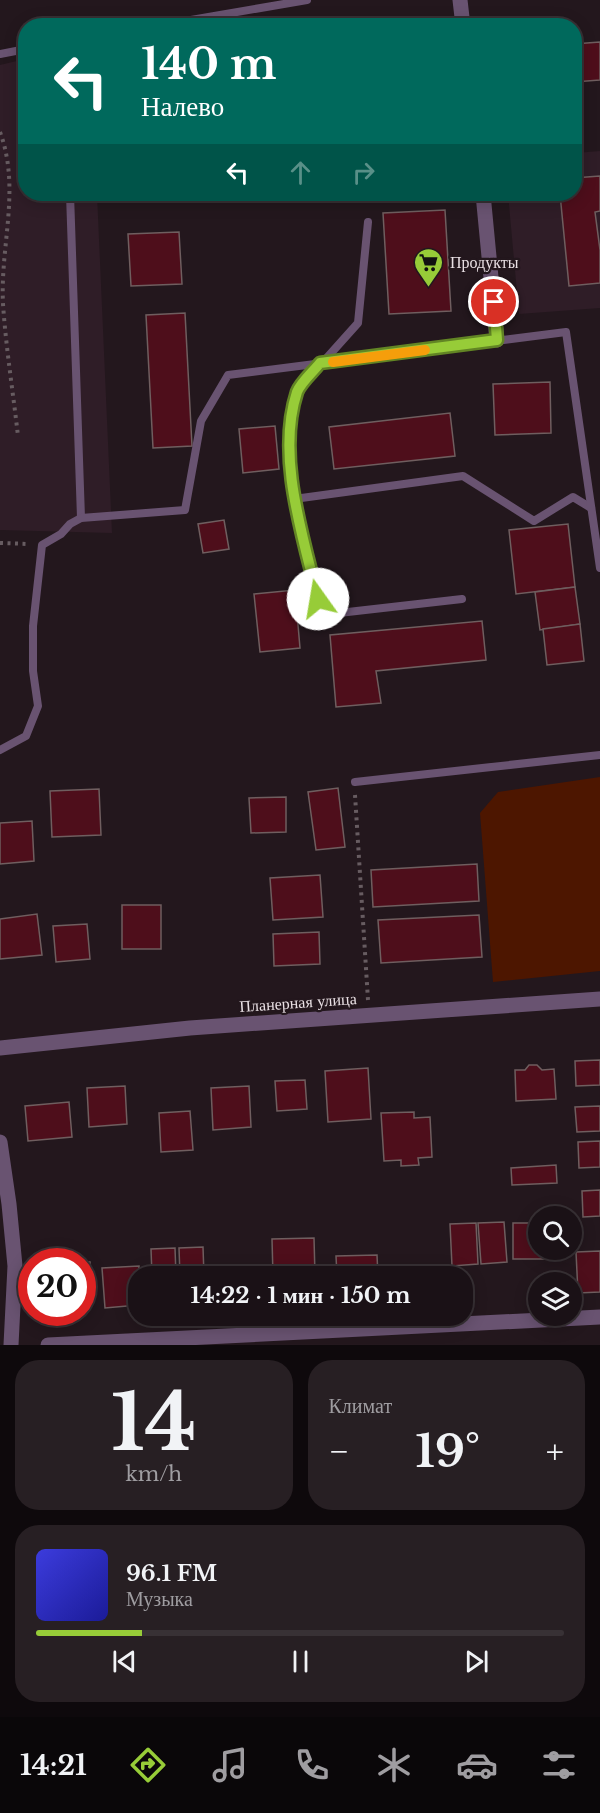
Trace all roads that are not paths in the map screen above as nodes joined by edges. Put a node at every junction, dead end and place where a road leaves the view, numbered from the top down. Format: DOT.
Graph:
graph roads {
  1 [pos="307,0"];
  2 [pos="460,0"];
  3 [pos="202,18"];
  4 [pos="462,18"];
  5 [pos="18,51"];
  6 [pos="0,54"];
  7 [pos="70,201"];
  8 [pos="484,201"];
  9 [pos="368,222"];
  10 [pos="497,340"];
  11 [pos="320,363"];
  12 [pos="294,499"];
  13 [pos="591,508"];
  14 [pos="81,518"];
  15 [pos="600,568"];
  16 [pos="462,599"];
  17 [pos="0,750"];
  18 [pos="600,755"];
  19 [pos="355,782"];
  20 [pos="600,999"];
  21 [pos="0,1048"];
  22 [pos="0,1142"];
  23 [pos="600,1317"];
  24 [pos="194,1341"];
  25 [pos="11,1345"];
  26 [pos="48,1345"];
  1 -- 3 [label="lane"];
  2 -- 4 [label="street"];
  5 -- 6 [label="lane"];
  7 -- 14 [label="lane"];
  8 -- 10 [label="street"];
  9 -- 11 [label="lane"];
  10 -- 11 [label="lane"];
  10 -- 13 [label="lane"];
  11 -- 12 [label="lane"];
  11 -- 14 [label="lane"];
  12 -- 13 [label="lane"];
  12 -- 16 [label="lane"];
  13 -- 15 [label="lane"];
  14 -- 17 [label="lane"];
  18 -- 19 [label="lane"];
  20 -- 21 [label="street, Планерная улица"];
  22 -- 25 [label="street"];
  23 -- 24 [label="street"];
  24 -- 26 [label="street"];
}
